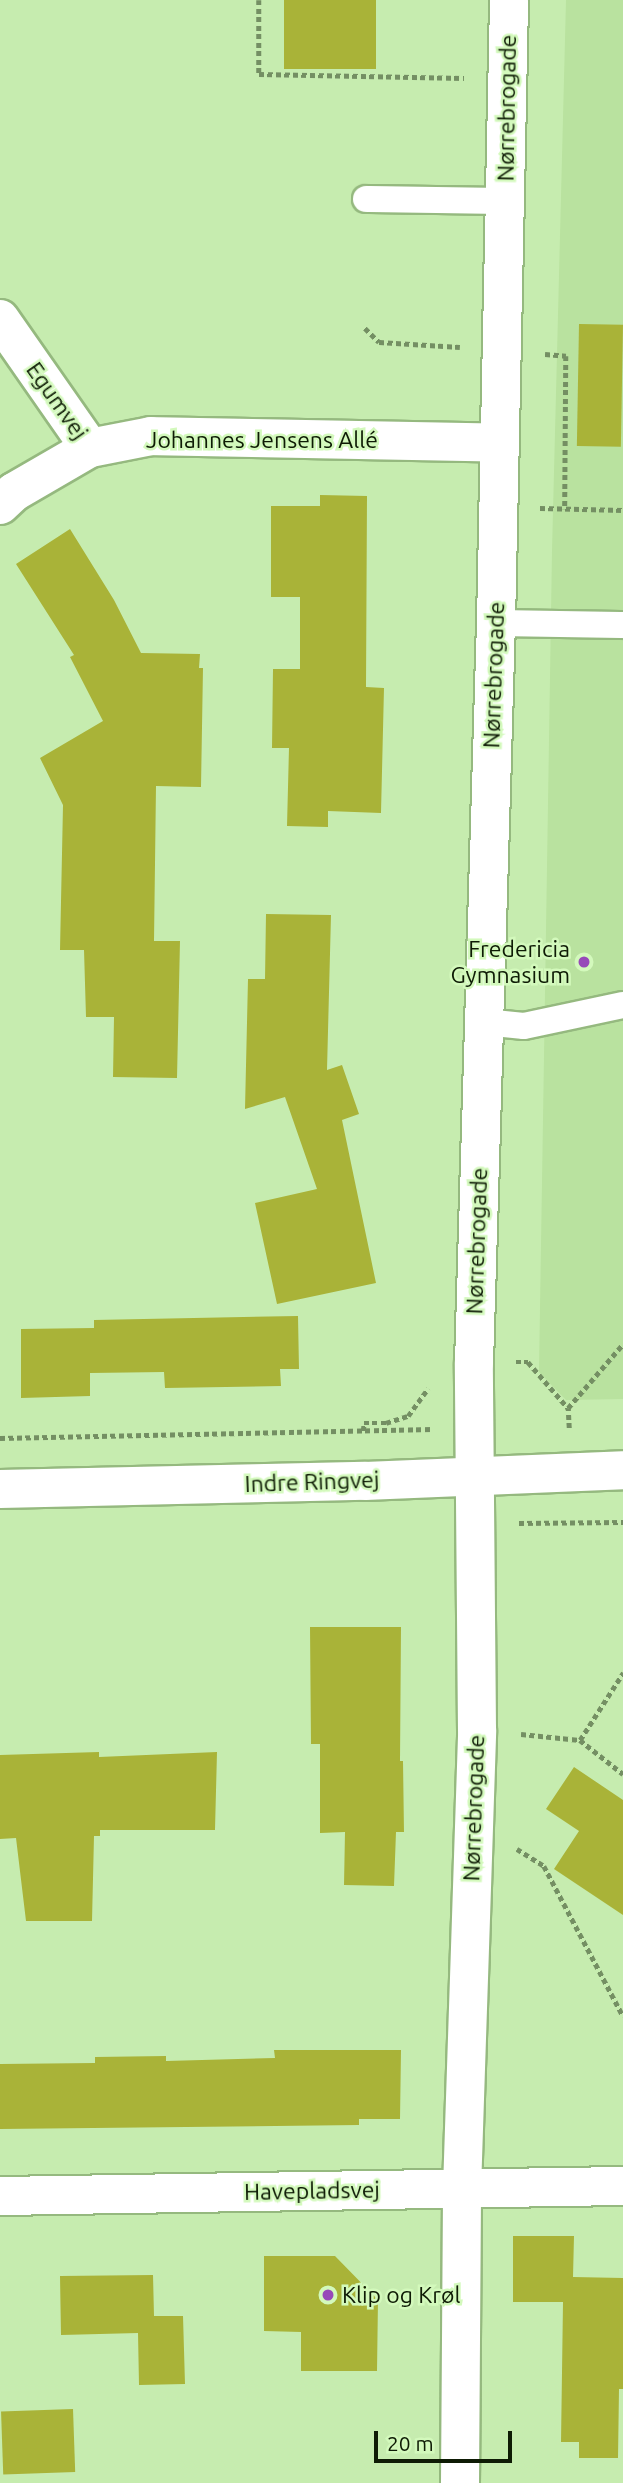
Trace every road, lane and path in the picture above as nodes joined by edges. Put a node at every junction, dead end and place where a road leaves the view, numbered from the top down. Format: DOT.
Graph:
graph roads {
  1 [pos="259,0"];
  2 [pos="509,0"];
  3 [pos="508,79"];
  4 [pos="366,199"];
  5 [pos="506,201"];
  6 [pos="0,319"];
  7 [pos="500,443"];
  8 [pos="90,448"];
  9 [pos="0,505"];
  10 [pos="498,507"];
  11 [pos="623,510"];
  12 [pos="496,623"];
  13 [pos="623,625"];
  14 [pos="623,1005"];
  15 [pos="484,1022"];
  16 [pos="623,1344"];
  17 [pos="511,1361"];
  18 [pos="430,1384"];
  19 [pos="568,1408"];
  20 [pos="555,1428"];
  21 [pos="569,1428"];
  22 [pos="582,1428"];
  23 [pos="474,1429"];
  24 [pos="363,1431"];
  25 [pos="0,1438"];
  26 [pos="623,1470"];
  27 [pos="474,1476"];
  28 [pos="0,1489"];
  29 [pos="623,1673"];
  30 [pos="477,1730"];
  31 [pos="580,1740"];
  32 [pos="623,1774"];
  33 [pos="473,1838"];
  34 [pos="623,2016"];
  35 [pos="623,2186"];
  36 [pos="462,2189"];
  37 [pos="0,2196"];
  38 [pos="460,2483"];
  1 -- 3 [label="path"];
  2 -- 3 [label="street, Nørrebrogade"];
  3 -- 5 [label="street, Nørrebrogade"];
  4 -- 5 [label="lane"];
  5 -- 7 [label="street, Nørrebrogade"];
  6 -- 8 [label="street, Egumvej"];
  7 -- 8 [label="street, Johannes Jensens Allé"];
  7 -- 10 [label="street, Nørrebrogade"];
  8 -- 9 [label="street, Johannes Jensens Allé"];
  10 -- 11 [label="path"];
  10 -- 12 [label="street, Nørrebrogade"];
  12 -- 13 [label="lane"];
  12 -- 15 [label="street, Nørrebrogade"];
  14 -- 15 [label="lane"];
  15 -- 23 [label="street, Nørrebrogade"];
  16 -- 19 [label="path"];
  17 -- 19 [label="path"];
  18 -- 24 [label="path"];
  19 -- 21 [label="path"];
  20 -- 21 [label="path"];
  21 -- 22 [label="path"];
  23 -- 24 [label="path"];
  23 -- 27 [label="street, Nørrebrogade"];
  24 -- 25 [label="path"];
  26 -- 27 [label="street, Indre Ringvej"];
  27 -- 28 [label="street, Indre Ringvej"];
  27 -- 30 [label="street, Nørrebrogade"];
  29 -- 31 [label="path"];
  30 -- 31 [label="path"];
  30 -- 33 [label="street, Nørrebrogade"];
  31 -- 32 [label="path"];
  33 -- 34 [label="path"];
  33 -- 36 [label="street, Nørrebrogade"];
  35 -- 36 [label="street, Havepladsvej"];
  36 -- 37 [label="street, Havepladsvej"];
  36 -- 38 [label="street, Nørrebrogade"];
}
